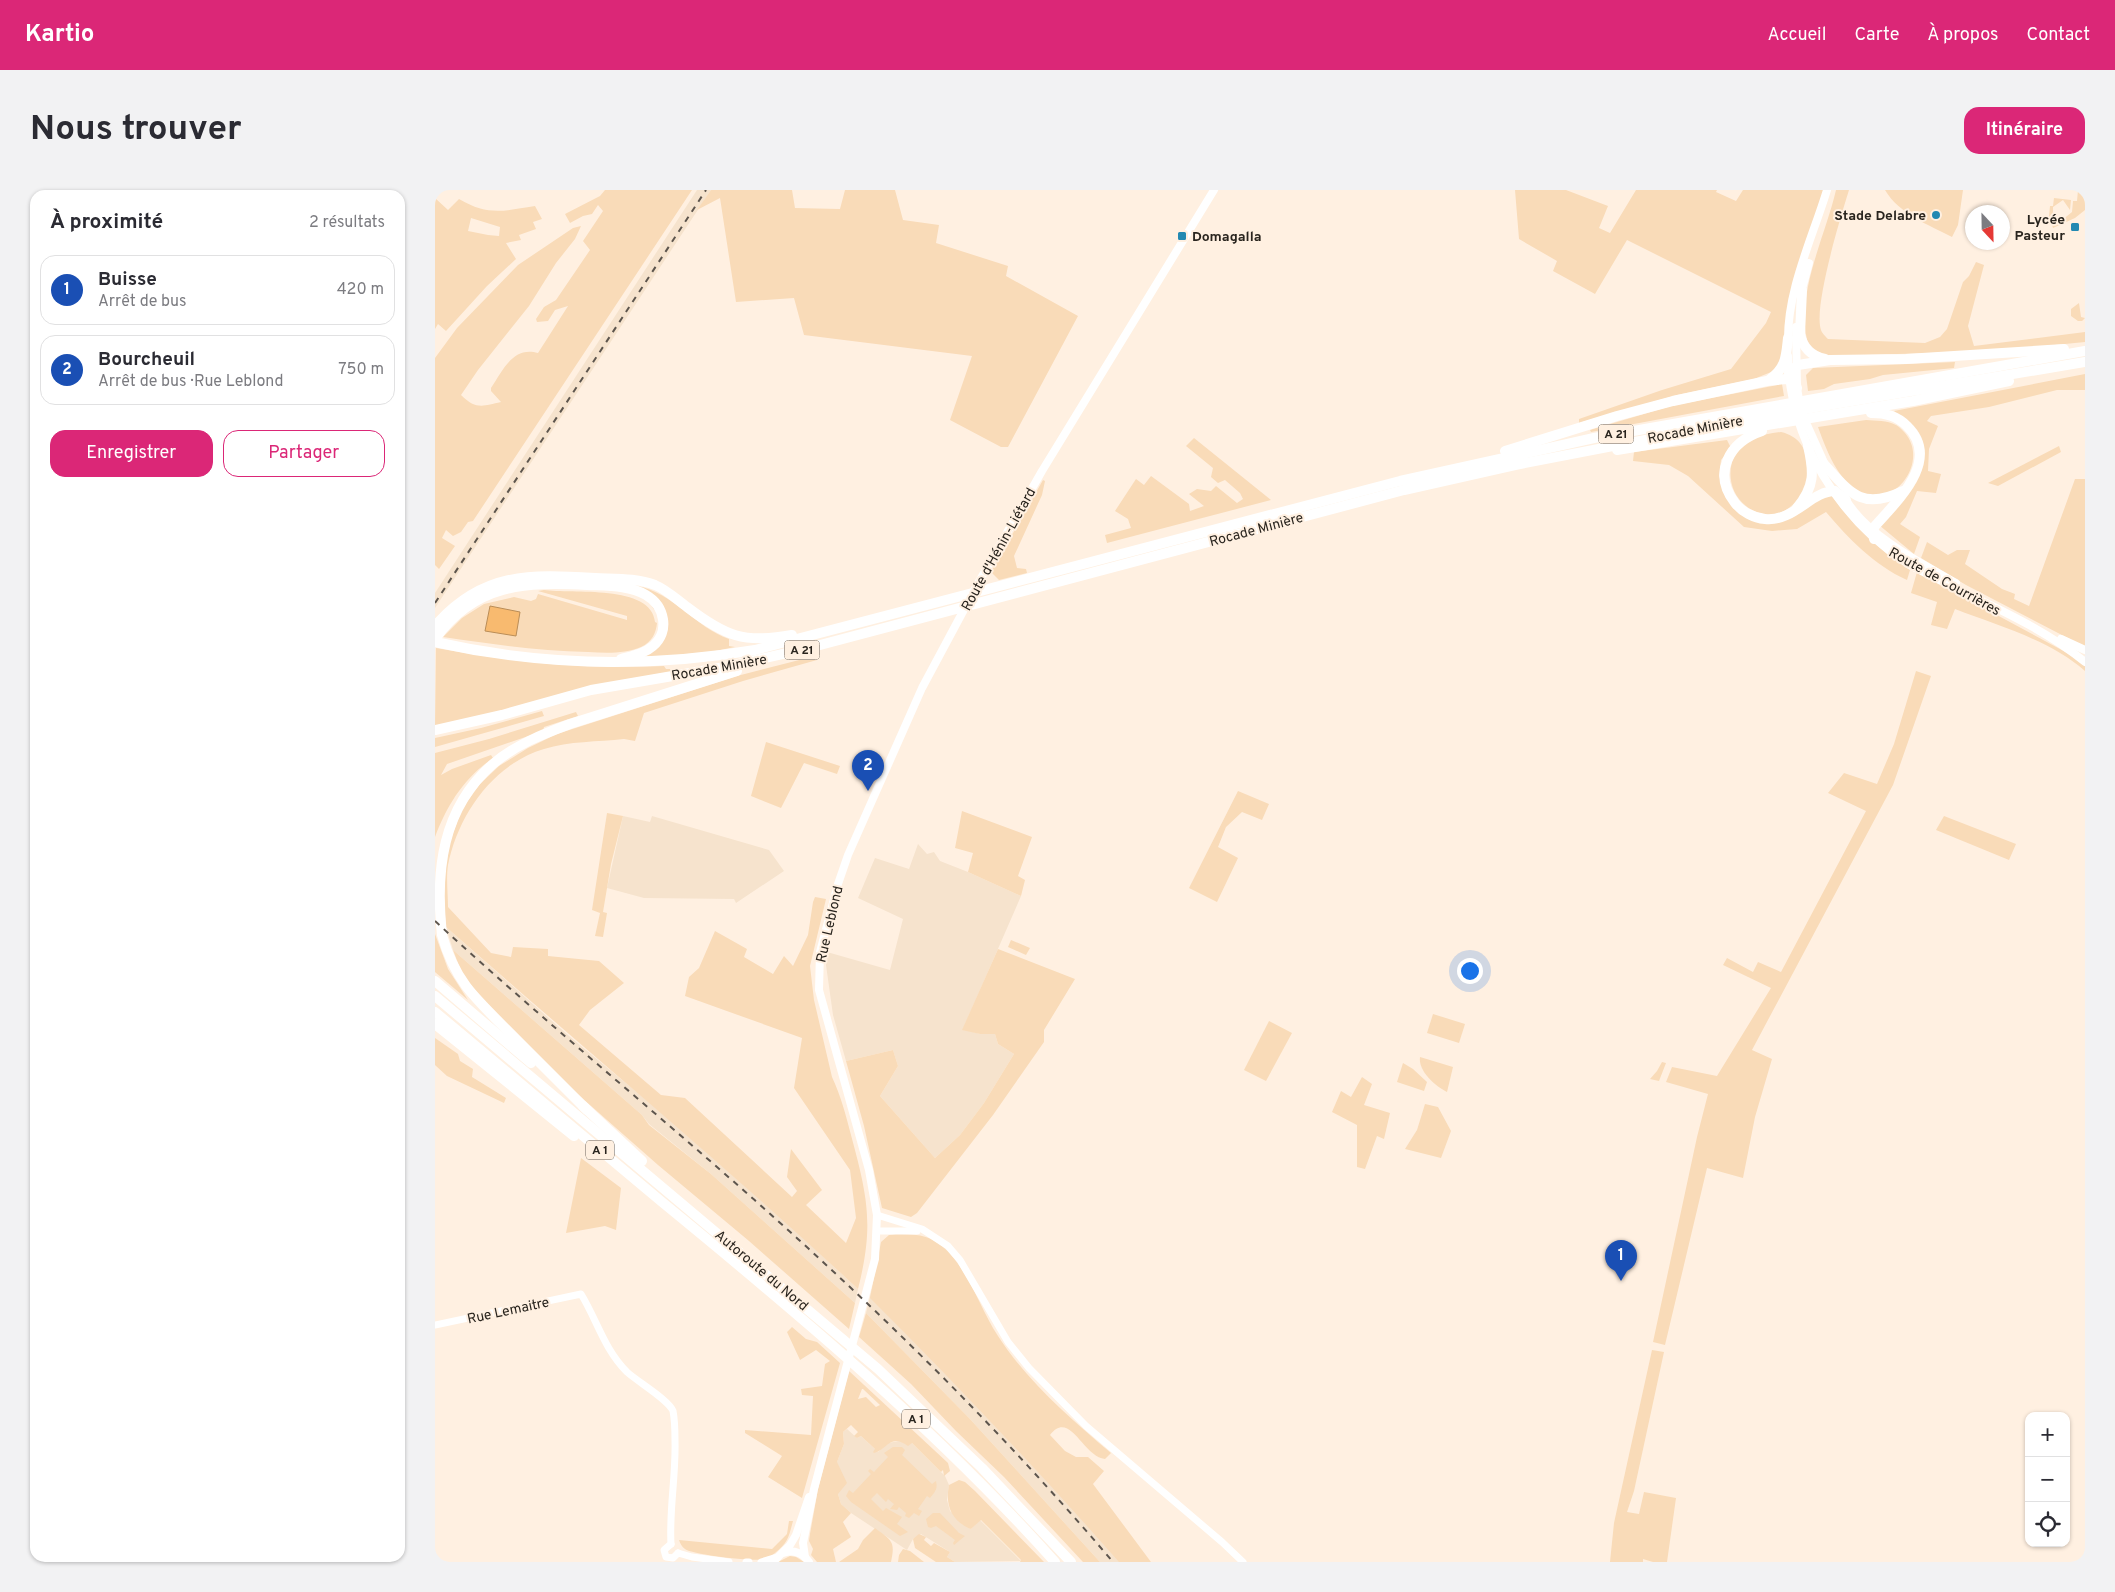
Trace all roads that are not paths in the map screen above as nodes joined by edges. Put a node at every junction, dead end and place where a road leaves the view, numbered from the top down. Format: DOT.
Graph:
graph roads {
  1 [pos="1214,190"];
  2 [pos="1827,190"];
  3 [pos="1832,190"];
  4 [pos="1802,290"];
  5 [pos="1788,338"];
  6 [pos="2082,349"];
  7 [pos="1830,360"];
  8 [pos="2085,362"];
  9 [pos="1793,379"];
  10 [pos="1767,381"];
  11 [pos="1851,412"];
  12 [pos="1784,423"];
  13 [pos="1807,435"];
  14 [pos="1808,446"];
  15 [pos="1824,464"];
  16 [pos="1515,465"];
  17 [pos="1400,481"];
  18 [pos="1906,489"];
  19 [pos="1832,491"];
  20 [pos="1846,500"];
  21 [pos="1794,512"];
  22 [pos="1874,534"];
  23 [pos="1926,570"];
  24 [pos="435,626"];
  25 [pos="842,628"];
  26 [pos="436,642"];
  27 [pos="805,649"];
  28 [pos="2085,650"];
  29 [pos="2085,662"];
  30 [pos="601,663"];
  31 [pos="435,730"];
  32 [pos="886,768"];
  33 [pos="435,981"];
  34 [pos="435,996"];
  35 [pos="435,1012"];
  36 [pos="435,1024"];
  37 [pos="435,1031"];
  38 [pos="465,1049"];
  39 [pos="587,1110"];
  40 [pos="695,1214"];
  41 [pos="877,1215"];
  42 [pos="878,1231"];
  43 [pos="926,1231"];
  44 [pos="765,1287"];
  45 [pos="435,1325"];
  46 [pos="814,1489"];
  47 [pos="671,1544"];
  48 [pos="678,1553"];
  49 [pos="777,1557"];
  50 [pos="807,1559"];
  51 [pos="729,1562"];
  52 [pos="761,1562"];
  53 [pos="1055,1562"];
  54 [pos="1071,1562"];
  55 [pos="1243,1562"];
  1 -- 32 [label="main road, Route d'Hénin-Liétard"];
  2 -- 5 [label="main road, Route de Courrières"];
  3 -- 4 [label="main road, Route de Courrières"];
  4 -- 7 [label="highway"];
  4 -- 9 [label="main road, Route de Courrières"];
  5 -- 9 [label="main road, Route de Courrières"];
  5 -- 10 [label="highway"];
  6 -- 7 [label="highway"];
  6 -- 17 [label="highway, Rocade Minière / A 21"];
  7 -- 9 [label="highway"];
  8 -- 11 [label="highway"];
  8 -- 16 [label="highway, Rocade Minière / A 21"];
  9 -- 10 [label="highway"];
  9 -- 13 [label="main road, Route de Courrières"];
  10 -- 17 [label="highway"];
  11 -- 12 [label="highway"];
  11 -- 18 [label="highway"];
  12 -- 16 [label="highway"];
  12 -- 21 [label="highway"];
  13 -- 14 [label="main road, Route de Courrières"];
  13 -- 15 [label="main road, Route de Courrières"];
  14 -- 19 [label="main road, Route de Courrières"];
  14 -- 21 [label="highway"];
  15 -- 18 [label="highway"];
  15 -- 20 [label="main road, Route de Courrières"];
  16 -- 27 [label="highway, Rocade Minière / A 21"];
  17 -- 25 [label="highway, Rocade Minière / A 21"];
  18 -- 22 [label="highway"];
  19 -- 20 [label="highway"];
  19 -- 21 [label="highway"];
  19 -- 22 [label="main road, Route de Courrières"];
  20 -- 22 [label="main road, Route de Courrières"];
  22 -- 23 [label="main road, Route de Courrières"];
  23 -- 28 [label="main road, Route de Courrières"];
  23 -- 29 [label="main road, Route de Courrières"];
  24 -- 25 [label="highway"];
  25 -- 30 [label="highway, Rocade Minière / A 21"];
  26 -- 30 [label="highway, Rocade Minière / A 21"];
  26 -- 30 [label="highway"];
  27 -- 31 [label="highway, Rocade Minière / A 21"];
  27 -- 39 [label="highway"];
  32 -- 41 [label="main road, Rue Leblond"];
  33 -- 39 [label="highway"];
  34 -- 40 [label="highway, Autoroute du Nord / A 1"];
  35 -- 44 [label="highway, Autoroute du Nord / A 1"];
  36 -- 38 [label="highway"];
  37 -- 38 [label="highway"];
  38 -- 44 [label="highway"];
  39 -- 40 [label="highway"];
  40 -- 54 [label="highway, Autoroute du Nord / A 1"];
  41 -- 42 [label="main road, Rue Leblond"];
  41 -- 43 [label="street"];
  42 -- 43 [label="street"];
  42 -- 46 [label="main road, Rue Leblond"];
  43 -- 55 [label="street"];
  44 -- 53 [label="highway, Autoroute du Nord / A 1"];
  45 -- 47 [label="street, Rue Lemaitre"];
  46 -- 49 [label="main road"];
  46 -- 50 [label="main road"];
  47 -- 48 [label="street"];
  47 -- 48 [label="street"];
  48 -- 51 [label="street"];
  49 -- 50 [label="main road"];
  49 -- 52 [label="street"];
}
